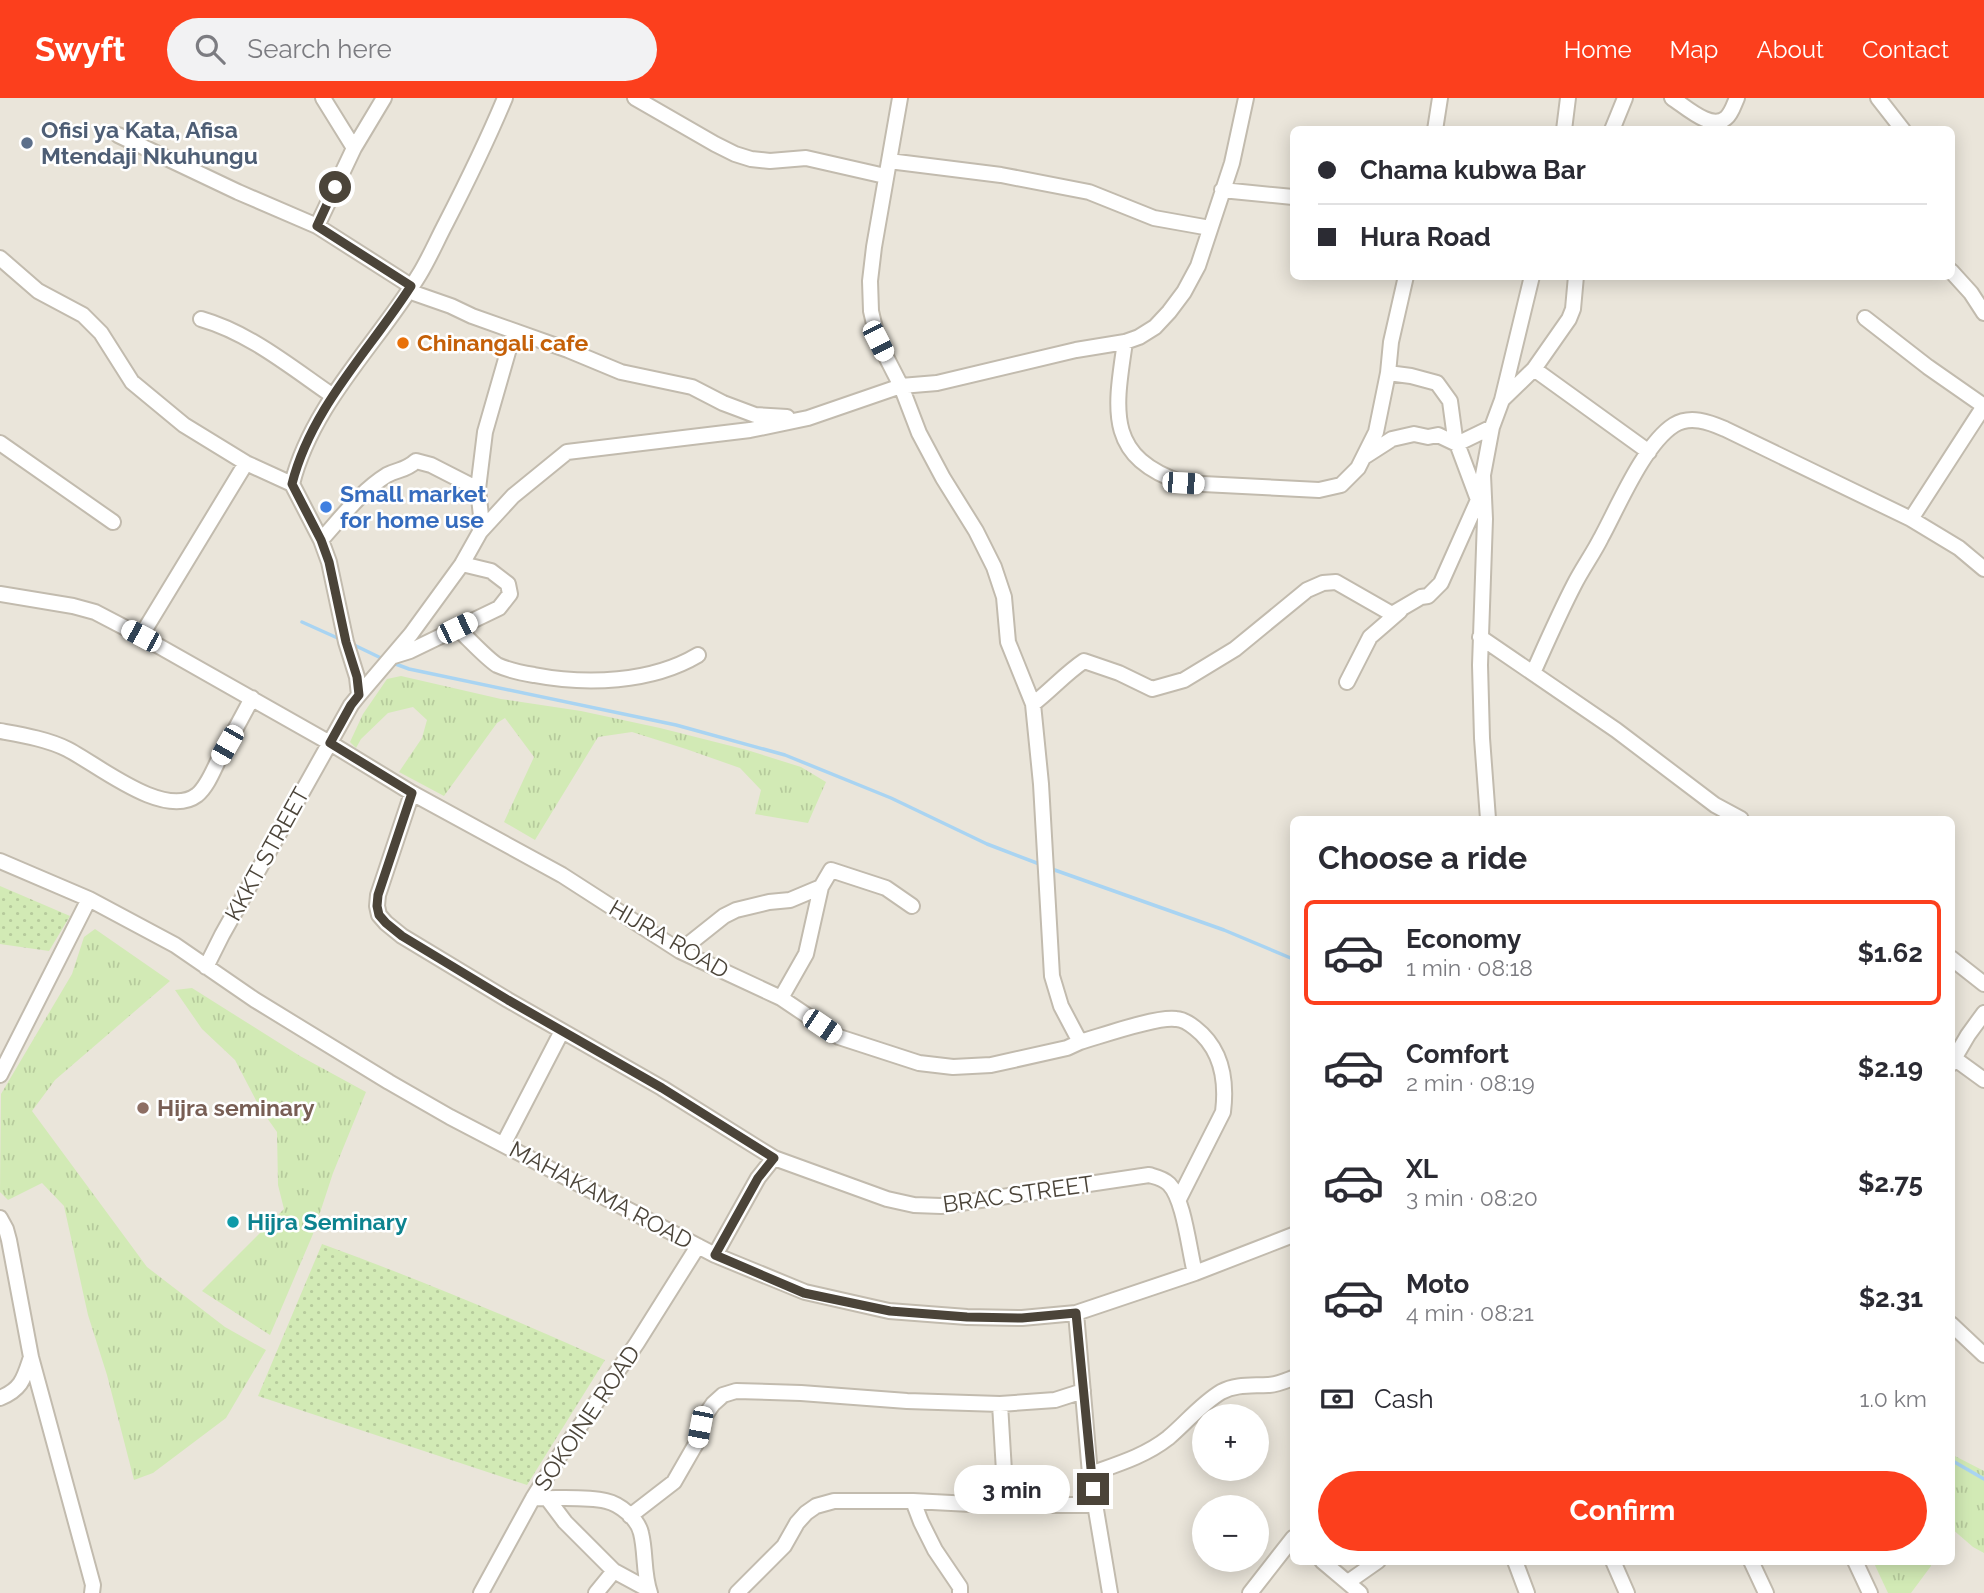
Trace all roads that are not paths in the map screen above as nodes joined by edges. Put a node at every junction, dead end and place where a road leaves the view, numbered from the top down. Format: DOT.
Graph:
graph roads {
  1 [pos="323,98"];
  2 [pos="384,98"];
  3 [pos="505,98"];
  4 [pos="635,98"];
  5 [pos="900,98"];
  6 [pos="1246,98"];
  7 [pos="1440,98"];
  8 [pos="1568,98"];
  9 [pos="1625,98"];
  10 [pos="1672,98"];
  11 [pos="1737,98"];
  12 [pos="1878,98"];
  13 [pos="1436,126"];
  14 [pos="1564,126"];
  15 [pos="1614,126"];
  16 [pos="1900,126"];
  17 [pos="118,135"];
  18 [pos="354,148"];
  19 [pos="889,161"];
  20 [pos="885,176"];
  21 [pos="1222,190"];
  22 [pos="1290,197"];
  23 [pos="317,226"];
  24 [pos="1210,228"];
  25 [pos="0,258"];
  26 [pos="1955,276"];
  27 [pos="1405,280"];
  28 [pos="1531,280"];
  29 [pos="1576,280"];
  30 [pos="410,289"];
  31 [pos="1984,313"];
  32 [pos="1865,318"];
  33 [pos="201,319"];
  34 [pos="514,331"];
  35 [pos="1125,342"];
  36 [pos="1534,369"];
  37 [pos="1388,373"];
  38 [pos="901,386"];
  39 [pos="334,396"];
  40 [pos="1502,400"];
  41 [pos="808,418"];
  42 [pos="1492,427"];
  43 [pos="0,443"];
  44 [pos="1457,444"];
  45 [pos="1649,452"];
  46 [pos="1363,458"];
  47 [pos="246,463"];
  48 [pos="292,484"];
  49 [pos="478,489"];
  50 [pos="1478,500"];
  51 [pos="1485,519"];
  52 [pos="1912,519"];
  53 [pos="113,522"];
  54 [pos="480,532"];
  55 [pos="321,540"];
  56 [pos="462,564"];
  57 [pos="1984,569"];
  58 [pos="0,594"];
  59 [pos="1406,606"];
  60 [pos="457,628"];
  61 [pos="141,636"];
  62 [pos="1480,636"];
  63 [pos="698,655"];
  64 [pos="391,657"];
  65 [pos="1533,673"];
  66 [pos="1347,682"];
  67 [pos="359,695"];
  68 [pos="252,698"];
  69 [pos="1033,704"];
  70 [pos="0,731"];
  71 [pos="330,743"];
  72 [pos="412,793"];
  73 [pos="1488,816"];
  74 [pos="1736,816"];
  75 [pos="0,861"];
  76 [pos="821,887"];
  77 [pos="89,899"];
  78 [pos="912,906"];
  79 [pos="680,951"];
  80 [pos="1955,961"];
  81 [pos="206,967"];
  82 [pos="1983,980"];
  83 [pos="781,998"];
  84 [pos="1984,1013"];
  85 [pos="562,1031"];
  86 [pos="1080,1042"];
  87 [pos="7,1046"];
  88 [pos="1955,1056"];
  89 [pos="1955,1062"];
  90 [pos="0,1075"];
  91 [pos="1984,1080"];
  92 [pos="504,1143"];
  93 [pos="774,1158"];
  94 [pos="1179,1199"];
  95 [pos="0,1218"];
  96 [pos="1290,1236"];
  97 [pos="698,1246"];
  98 [pos="715,1255"];
  99 [pos="1195,1273"];
  100 [pos="1076,1313"];
  101 [pos="1955,1328"];
  102 [pos="1984,1354"];
  103 [pos="31,1357"];
  104 [pos="1290,1379"];
  105 [pos="1083,1391"];
  106 [pos="0,1398"];
  107 [pos="1000,1404"];
  108 [pos="1090,1474"];
  109 [pos="540,1498"];
  110 [pos="913,1501"];
  111 [pos="1006,1505"];
  112 [pos="1096,1505"];
  113 [pos="631,1516"];
  114 [pos="1290,1542"];
  115 [pos="1327,1565"];
  116 [pos="1372,1565"];
  117 [pos="1517,1565"];
  118 [pos="1615,1565"];
  119 [pos="1753,1565"];
  120 [pos="1857,1565"];
  121 [pos="614,1570"];
  122 [pos="1348,1582"];
  123 [pos="650,1591"];
  124 [pos="92,1593"];
  125 [pos="481,1593"];
  126 [pos="596,1593"];
  127 [pos="737,1593"];
  128 [pos="960,1593"];
  129 [pos="1110,1593"];
  130 [pos="1250,1593"];
  131 [pos="1360,1593"];
  132 [pos="1528,1593"];
  133 [pos="1627,1593"];
  134 [pos="1766,1593"];
  135 [pos="1870,1593"];
  1 -- 18 [label="street"];
  2 -- 18 [label="street"];
  3 -- 30 [label="street"];
  4 -- 20 [label="street"];
  5 -- 19 [label="street"];
  6 -- 21 [label="street"];
  7 -- 13 [label="street"];
  8 -- 14 [label="street"];
  9 -- 15 [label="street"];
  10 -- 11 [label="street"];
  12 -- 16 [label="street"];
  17 -- 23 [label="street"];
  18 -- 23 [label="street"];
  19 -- 20 [label="street"];
  19 -- 24 [label="street"];
  20 -- 38 [label="street"];
  21 -- 22 [label="street"];
  21 -- 24 [label="street"];
  23 -- 30 [label="street"];
  24 -- 35 [label="street"];
  25 -- 47 [label="street"];
  26 -- 31 [label="street"];
  27 -- 37 [label="street"];
  28 -- 40 [label="street"];
  29 -- 36 [label="street"];
  30 -- 34 [label="street"];
  30 -- 39 [label="street"];
  32 -- 52 [label="street"];
  33 -- 39 [label="street"];
  34 -- 41 [label="street"];
  34 -- 49 [label="street"];
  35 -- 38 [label="street"];
  35 -- 46 [label="street"];
  36 -- 40 [label="street"];
  36 -- 45 [label="street"];
  37 -- 44 [label="street"];
  37 -- 46 [label="street"];
  38 -- 41 [label="street"];
  38 -- 69 [label="street"];
  39 -- 48 [label="street"];
  40 -- 42 [label="street"];
  41 -- 54 [label="street, KKKT STREET"];
  42 -- 44 [label="street"];
  42 -- 51 [label="street"];
  43 -- 53 [label="street"];
  44 -- 46 [label="street"];
  44 -- 50 [label="street"];
  45 -- 52 [label="street"];
  45 -- 65 [label="street"];
  47 -- 48 [label="street"];
  47 -- 61 [label="street"];
  48 -- 55 [label="street"];
  49 -- 54 [label="street"];
  49 -- 55 [label="street"];
  50 -- 51 [label="street"];
  50 -- 59 [label="street"];
  51 -- 62 [label="street"];
  52 -- 57 [label="street"];
  54 -- 56 [label="street, KKKT STREET"];
  55 -- 67 [label="street"];
  56 -- 60 [label="street"];
  56 -- 64 [label="street, KKKT STREET"];
  58 -- 61 [label="street, HIJRA ROAD"];
  59 -- 66 [label="street"];
  59 -- 69 [label="street"];
  60 -- 63 [label="street"];
  60 -- 64 [label="street"];
  61 -- 68 [label="street, HIJRA ROAD"];
  62 -- 65 [label="street"];
  62 -- 73 [label="street"];
  64 -- 67 [label="street, KKKT STREET"];
  65 -- 74 [label="street"];
  67 -- 71 [label="street, KKKT STREET"];
  68 -- 70 [label="street"];
  68 -- 71 [label="street, HIJRA ROAD"];
  69 -- 86 [label="street"];
  71 -- 72 [label="street, HIJRA ROAD"];
  71 -- 81 [label="street, KKKT STREET"];
  72 -- 79 [label="street, HIJRA ROAD"];
  72 -- 85 [label="street, BRAC STREET"];
  75 -- 77 [label="street, MAHAKAMA ROAD"];
  76 -- 78 [label="street"];
  76 -- 79 [label="street"];
  76 -- 83 [label="street"];
  77 -- 81 [label="street, MAHAKAMA ROAD"];
  77 -- 87 [label="street"];
  79 -- 83 [label="street, HIJRA ROAD"];
  80 -- 82 [label="street"];
  81 -- 92 [label="street, MAHAKAMA ROAD"];
  83 -- 86 [label="street, HIJRA ROAD"];
  84 -- 88 [label="street"];
  85 -- 92 [label="street"];
  85 -- 93 [label="street, BRAC STREET"];
  86 -- 94 [label="street, HIJRA ROAD"];
  87 -- 90 [label="street"];
  89 -- 91 [label="street"];
  92 -- 97 [label="street, MAHAKAMA ROAD"];
  93 -- 94 [label="street, BRAC STREET"];
  93 -- 98 [label="street"];
  94 -- 99 [label="street"];
  95 -- 103 [label="street"];
  96 -- 99 [label="street, MAHAKAMA ROAD"];
  97 -- 98 [label="street, MAHAKAMA ROAD"];
  97 -- 109 [label="street, SOKOINE ROAD"];
  98 -- 100 [label="street, MAHAKAMA ROAD"];
  99 -- 100 [label="street, MAHAKAMA ROAD"];
  100 -- 105 [label="street"];
  101 -- 102 [label="street"];
  103 -- 106 [label="street"];
  103 -- 124 [label="street"];
  104 -- 108 [label="street"];
  105 -- 107 [label="street"];
  105 -- 108 [label="street"];
  107 -- 111 [label="street"];
  107 -- 113 [label="street"];
  108 -- 112 [label="street"];
  109 -- 113 [label="street"];
  109 -- 121 [label="street"];
  109 -- 125 [label="street, SOKOINE ROAD"];
  110 -- 111 [label="street"];
  110 -- 127 [label="street"];
  110 -- 128 [label="street"];
  111 -- 112 [label="street"];
  112 -- 129 [label="street"];
  113 -- 123 [label="street"];
  114 -- 130 [label="street"];
  115 -- 122 [label="street"];
  116 -- 122 [label="street"];
  117 -- 132 [label="street"];
  118 -- 133 [label="street"];
  119 -- 134 [label="street"];
  120 -- 135 [label="street"];
  121 -- 123 [label="street"];
  121 -- 126 [label="street"];
  122 -- 131 [label="street"];
}
